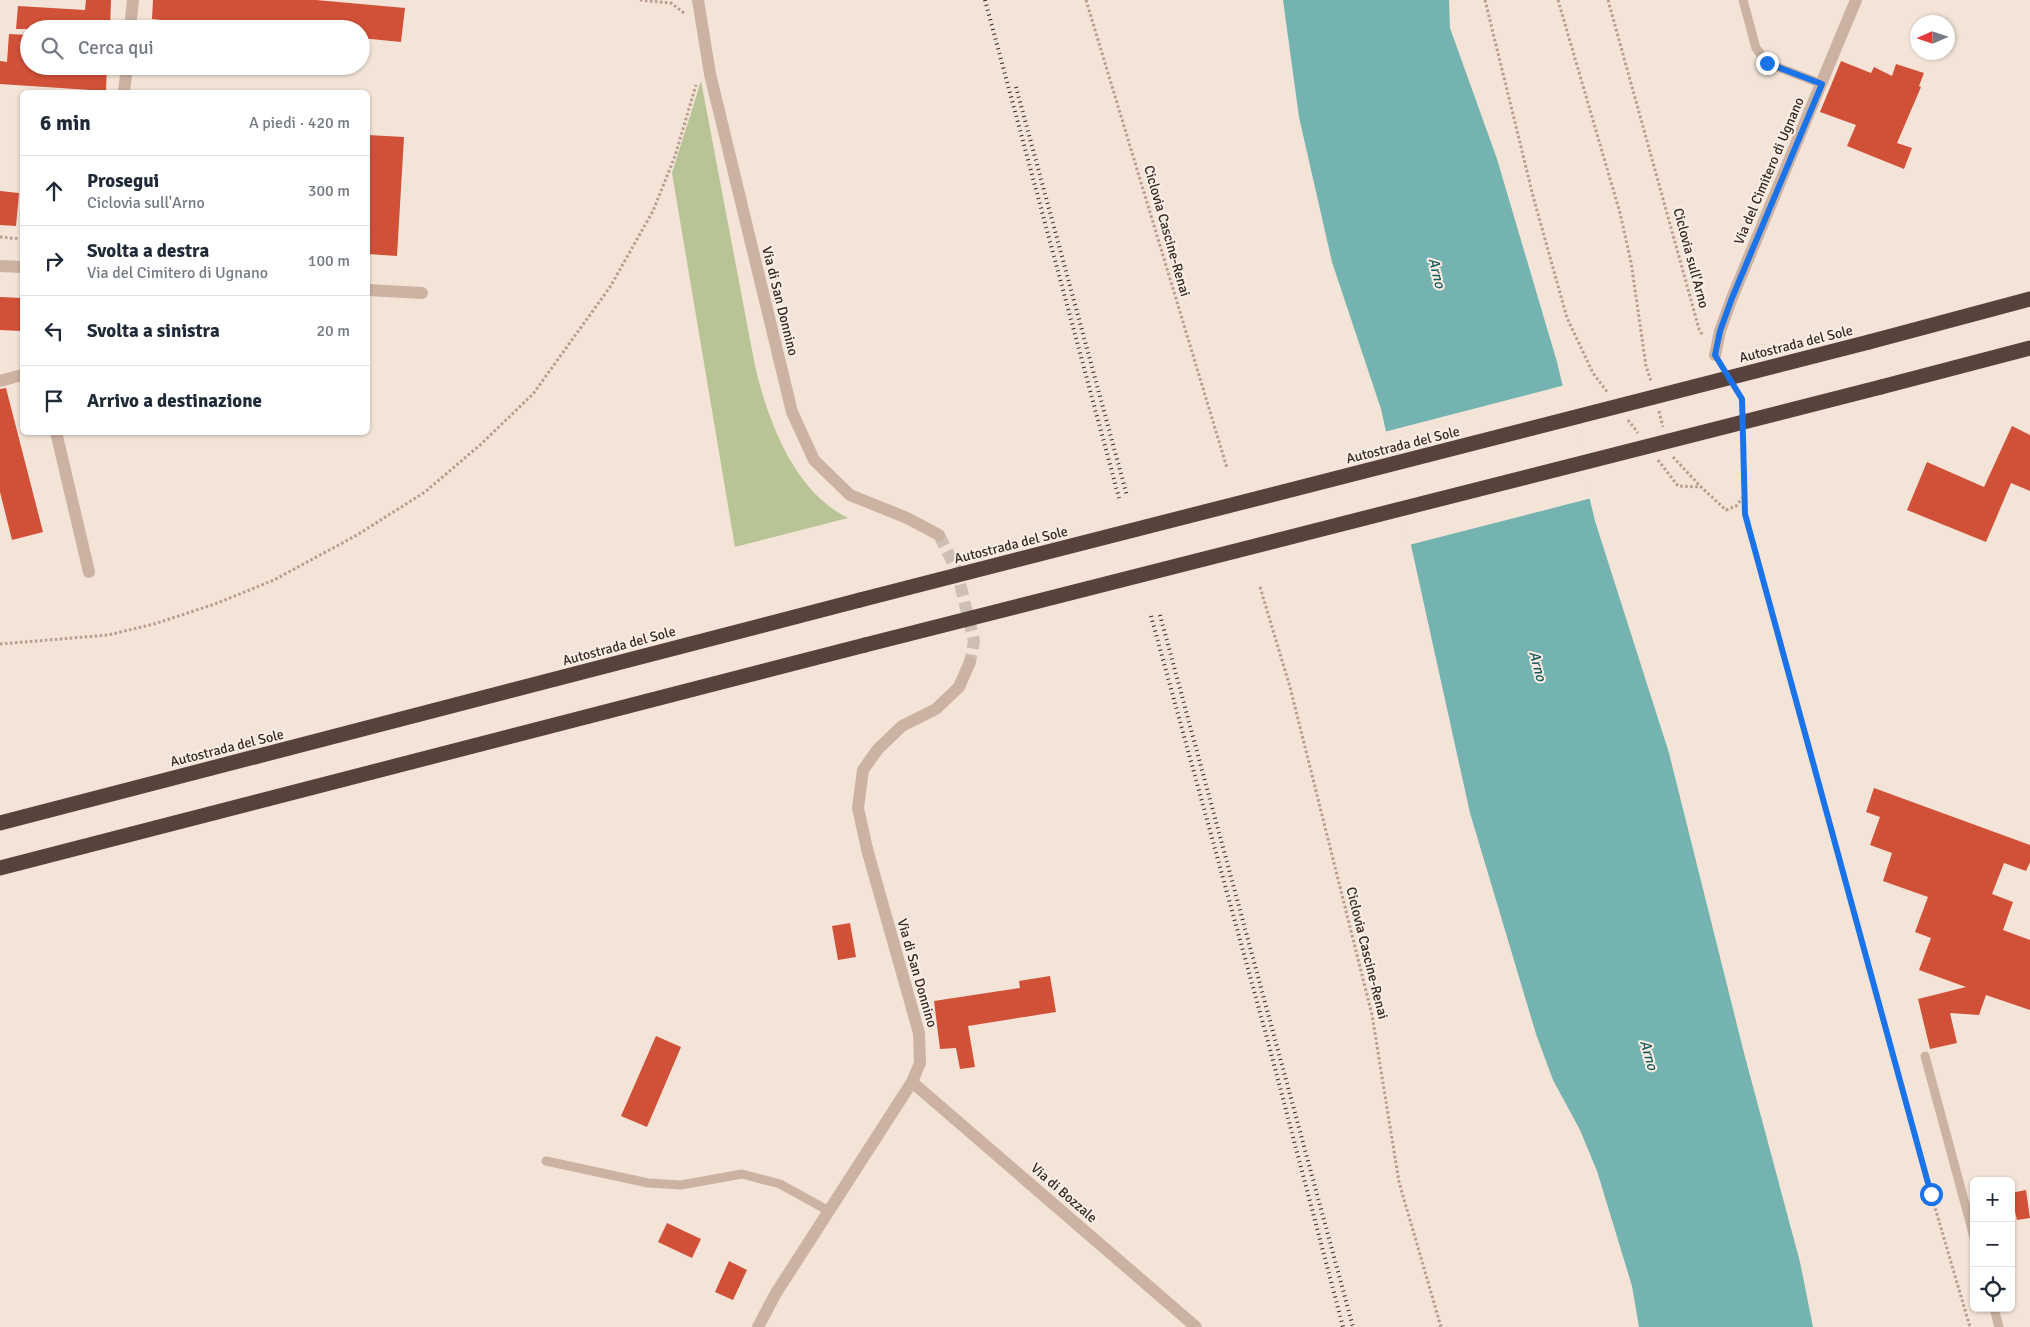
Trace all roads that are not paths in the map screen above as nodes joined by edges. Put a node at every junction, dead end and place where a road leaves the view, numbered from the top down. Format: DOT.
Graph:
graph roads {
  1 [pos="133,0"];
  2 [pos="698,0"];
  3 [pos="1744,0"];
  4 [pos="1856,0"];
  5 [pos="131,20"];
  6 [pos="125,75"];
  7 [pos="1822,84"];
  8 [pos="124,90"];
  9 [pos="0,266"];
  10 [pos="20,267"];
  11 [pos="370,290"];
  12 [pos="422,293"];
  13 [pos="2030,299"];
  14 [pos="2030,348"];
  15 [pos="1715,355"];
  16 [pos="20,376"];
  17 [pos="0,381"];
  18 [pos="57,435"];
  19 [pos="939,535"];
  20 [pos="88,572"];
  21 [pos="970,662"];
  22 [pos="0,823"];
  23 [pos="0,868"];
  24 [pos="1925,1056"];
  25 [pos="912,1082"];
  26 [pos="546,1161"];
  27 [pos="829,1211"];
  28 [pos="1970,1222"];
  29 [pos="1995,1312"];
  30 [pos="758,1327"];
  31 [pos="1196,1327"];
  32 [pos="2000,1327"];
  1 -- 5 [label="street"];
  2 -- 19 [label="street, Via di San Donnino"];
  3 -- 7 [label="lane"];
  4 -- 7 [label="street, Via del Cimitero di Ugnano"];
  6 -- 8 [label="street"];
  7 -- 15 [label="street, Via del Cimitero di Ugnano"];
  9 -- 10 [label="street"];
  11 -- 12 [label="street"];
  13 -- 22 [label="highway, Autostrada del Sole, bridge"];
  14 -- 23 [label="highway, bridge"];
  16 -- 17 [label="street"];
  18 -- 20 [label="street"];
  21 -- 25 [label="street, Via di San Donnino"];
  24 -- 28 [label="lane"];
  25 -- 27 [label="street, Via di San Donnino"];
  25 -- 31 [label="street, Via di Bozzale"];
  26 -- 27 [label="lane"];
  27 -- 30 [label="street, Via di San Donnino"];
  29 -- 32 [label="lane"];
}
